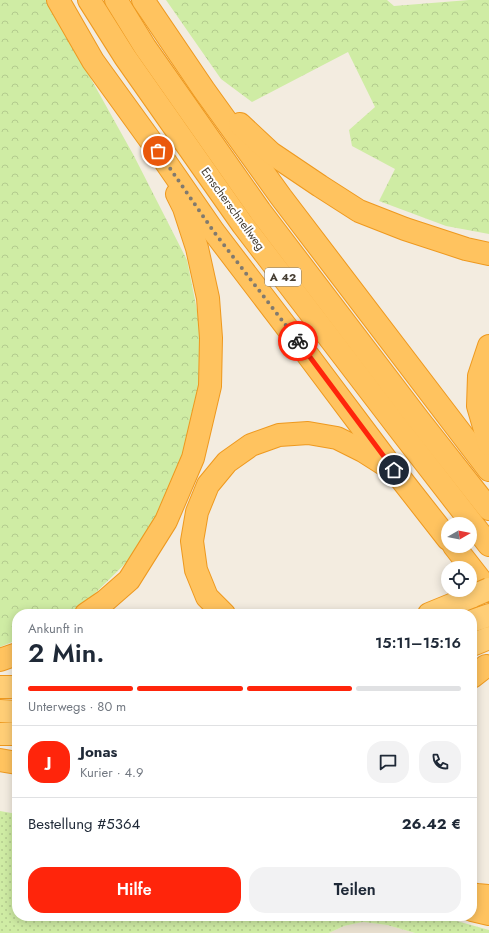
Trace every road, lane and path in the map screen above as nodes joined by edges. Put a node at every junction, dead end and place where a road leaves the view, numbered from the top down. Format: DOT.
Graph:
graph roads {
  1 [pos="58,0"];
  2 [pos="89,0"];
  3 [pos="116,0"];
  4 [pos="143,0"];
  5 [pos="204,90"];
  6 [pos="158,151"];
  7 [pos="489,254"];
  8 [pos="489,346"];
  9 [pos="489,444"];
  10 [pos="394,470"];
  11 [pos="489,470"];
  12 [pos="489,509"];
  13 [pos="441,530"];
  14 [pos="489,544"];
  15 [pos="459,553"];
  16 [pos="484,592"];
  17 [pos="93,609"];
  18 [pos="219,609"];
  19 [pos="442,609"];
  20 [pos="489,638"];
  21 [pos="477,643"];
  22 [pos="12,656"];
  23 [pos="0,660"];
  24 [pos="0,687"];
  25 [pos="12,687"];
  26 [pos="0,711"];
  27 [pos="12,712"];
  28 [pos="0,734"];
  29 [pos="12,734"];
  30 [pos="0,759"];
  31 [pos="12,759"];
  32 [pos="12,762"];
  33 [pos="477,895"];
  34 [pos="489,896"];
  35 [pos="477,911"];
  36 [pos="489,914"];
  1 -- 6 [label="highway"];
  2 -- 14 [label="highway, Emscherschnellweg / A 42"];
  3 -- 12 [label="highway, Emscherschnellweg / A 42"];
  4 -- 5 [label="highway"];
  5 -- 7 [label="highway"];
  5 -- 11 [label="highway"];
  6 -- 10 [label="highway"];
  6 -- 17 [label="highway"];
  8 -- 9 [label="highway"];
  10 -- 13 [label="highway"];
  10 -- 18 [label="highway"];
  15 -- 16 [label="highway"];
  16 -- 19 [label="highway"];
  20 -- 21 [label="highway"];
  22 -- 23 [label="highway"];
  24 -- 25 [label="highway"];
  26 -- 27 [label="highway"];
  28 -- 29 [label="highway"];
  30 -- 31 [label="highway"];
  30 -- 32 [label="highway"];
  33 -- 34 [label="highway"];
  35 -- 36 [label="highway"];
}
